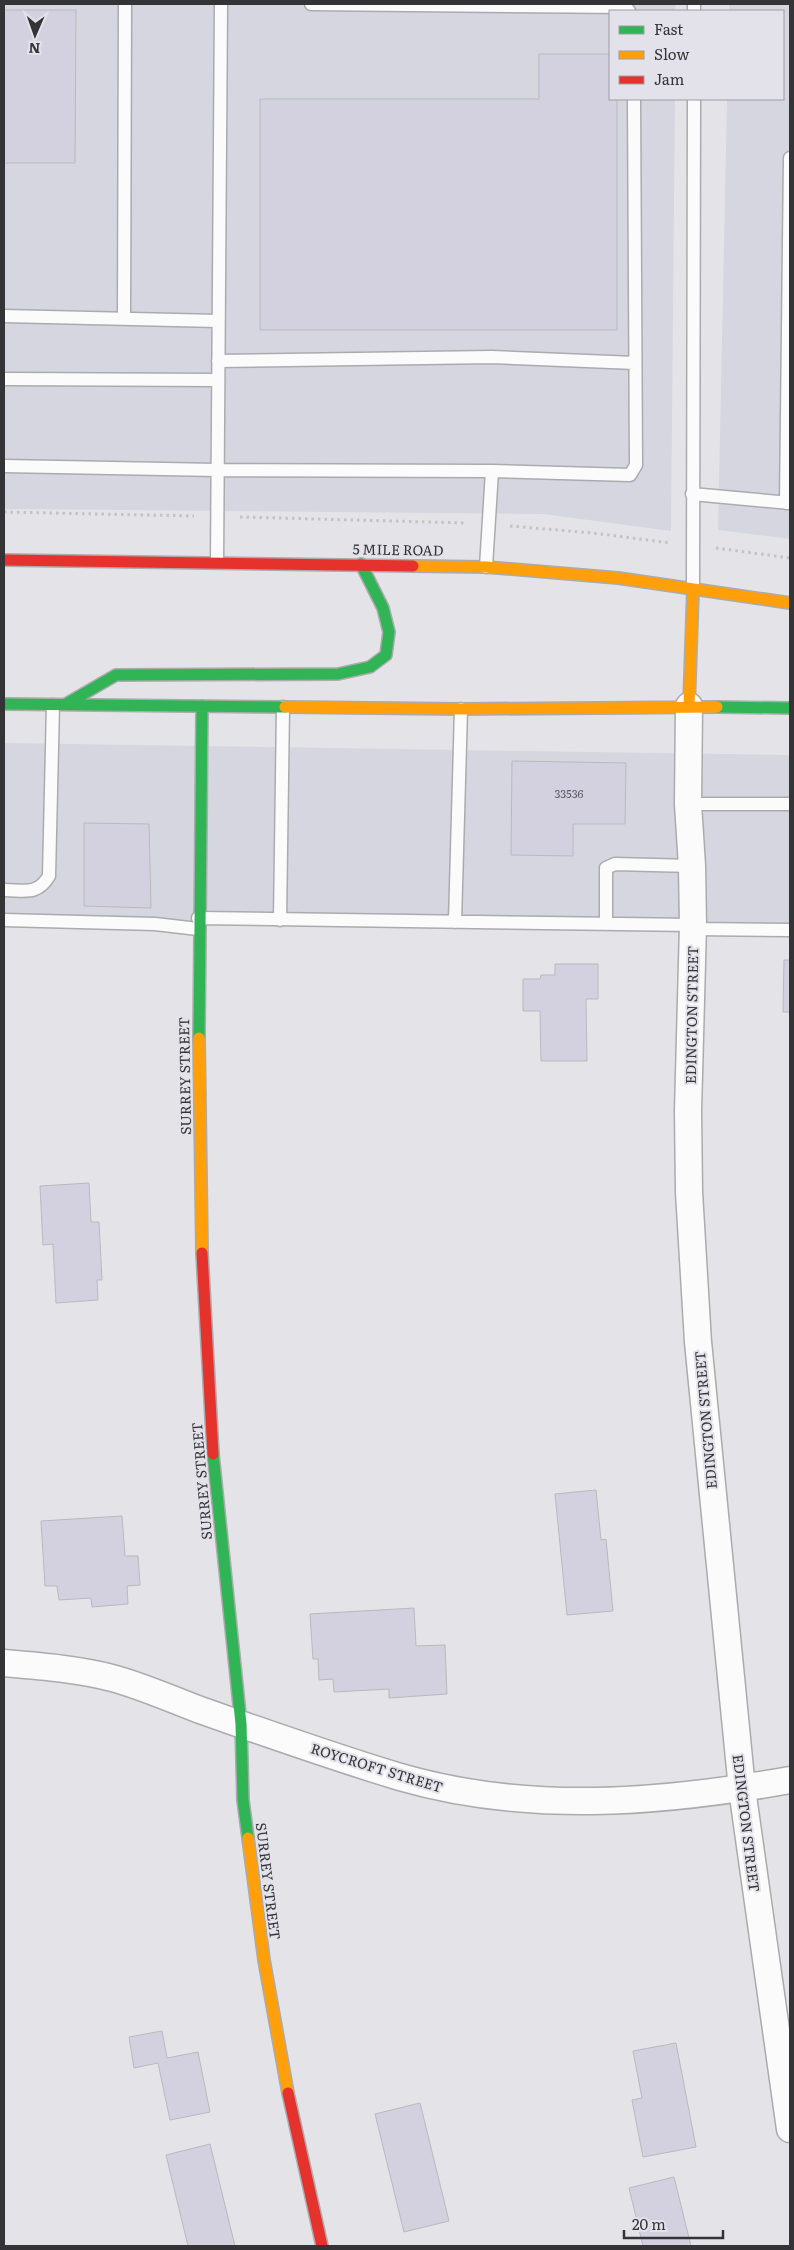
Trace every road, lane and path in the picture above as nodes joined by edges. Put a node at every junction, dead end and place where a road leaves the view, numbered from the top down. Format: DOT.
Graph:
graph roads {
  1 [pos="125,4"];
  2 [pos="221,4"];
  3 [pos="312,4"];
  4 [pos="627,9"];
  5 [pos="634,100"];
  6 [pos="694,100"];
  7 [pos="790,158"];
  8 [pos="4,316"];
  9 [pos="124,319"];
  10 [pos="218,321"];
  11 [pos="218,361"];
  12 [pos="635,363"];
  13 [pos="4,379"];
  14 [pos="218,380"];
  15 [pos="4,466"];
  16 [pos="217,470"];
  17 [pos="492,471"];
  18 [pos="692,494"];
  19 [pos="788,503"];
  20 [pos="4,512"];
  21 [pos="216,517"];
  22 [pos="488,524"];
  23 [pos="693,545"];
  24 [pos="790,558"];
  25 [pos="4,560"];
  26 [pos="217,562"];
  27 [pos="361,564"];
  28 [pos="486,567"];
  29 [pos="693,589"];
  30 [pos="790,603"];
  31 [pos="4,704"];
  32 [pos="59,705"];
  33 [pos="202,706"];
  34 [pos="689,706"];
  35 [pos="282,707"];
  36 [pos="790,708"];
  37 [pos="461,709"];
  38 [pos="688,804"];
  39 [pos="790,804"];
  40 [pos="692,866"];
  41 [pos="4,890"];
  42 [pos="4,920"];
  43 [pos="280,920"];
  44 [pos="455,922"];
  45 [pos="198,924"];
  46 [pos="606,924"];
  47 [pos="693,927"];
  48 [pos="790,930"];
  49 [pos="4,1663"];
  50 [pos="241,1724"];
  51 [pos="790,1780"];
  52 [pos="742,1789"];
  53 [pos="790,2129"];
  54 [pos="322,2246"];
  1 -- 9 [label="lane"];
  2 -- 10 [label="lane"];
  3 -- 4 [label="lane"];
  5 -- 12 [label="lane"];
  6 -- 18 [label="lane"];
  7 -- 19 [label="lane"];
  8 -- 9 [label="lane"];
  9 -- 10 [label="lane"];
  10 -- 11 [label="lane"];
  11 -- 12 [label="lane"];
  11 -- 14 [label="lane"];
  12 -- 17 [label="lane"];
  13 -- 14 [label="lane"];
  14 -- 16 [label="lane"];
  15 -- 16 [label="lane"];
  16 -- 17 [label="lane"];
  16 -- 21 [label="lane"];
  17 -- 22 [label="lane"];
  18 -- 19 [label="lane"];
  18 -- 23 [label="lane"];
  20 -- 21 [label="path"];
  21 -- 22 [label="path"];
  21 -- 26 [label="lane"];
  22 -- 23 [label="path"];
  22 -- 28 [label="lane"];
  23 -- 24 [label="path"];
  23 -- 29 [label="lane"];
  25 -- 26 [label="main road, 5 MILE ROAD"];
  26 -- 27 [label="main road, 5 MILE ROAD"];
  27 -- 28 [label="main road, 5 MILE ROAD"];
  27 -- 32 [label="main road"];
  28 -- 29 [label="main road, 5 MILE ROAD"];
  29 -- 30 [label="main road, 5 MILE ROAD"];
  29 -- 34 [label="main road"];
  31 -- 32 [label="main road"];
  32 -- 33 [label="main road"];
  32 -- 41 [label="lane"];
  33 -- 35 [label="main road"];
  33 -- 45 [label="main road, SURREY STREET"];
  34 -- 36 [label="main road"];
  34 -- 37 [label="main road"];
  34 -- 38 [label="street, EDINGTON STREET"];
  35 -- 37 [label="main road"];
  35 -- 43 [label="lane"];
  37 -- 44 [label="lane"];
  38 -- 39 [label="lane"];
  38 -- 40 [label="street, EDINGTON STREET"];
  40 -- 46 [label="lane"];
  40 -- 47 [label="street, EDINGTON STREET"];
  42 -- 45 [label="lane"];
  43 -- 44 [label="lane"];
  43 -- 45 [label="lane"];
  44 -- 46 [label="lane"];
  45 -- 50 [label="main road, SURREY STREET"];
  46 -- 47 [label="lane"];
  47 -- 48 [label="lane"];
  47 -- 52 [label="street, EDINGTON STREET"];
  49 -- 50 [label="street, ROYCROFT STREET"];
  50 -- 52 [label="street, ROYCROFT STREET"];
  50 -- 54 [label="main road, SURREY STREET"];
  51 -- 52 [label="street, ROYCROFT STREET"];
  52 -- 53 [label="street, EDINGTON STREET"];
}
